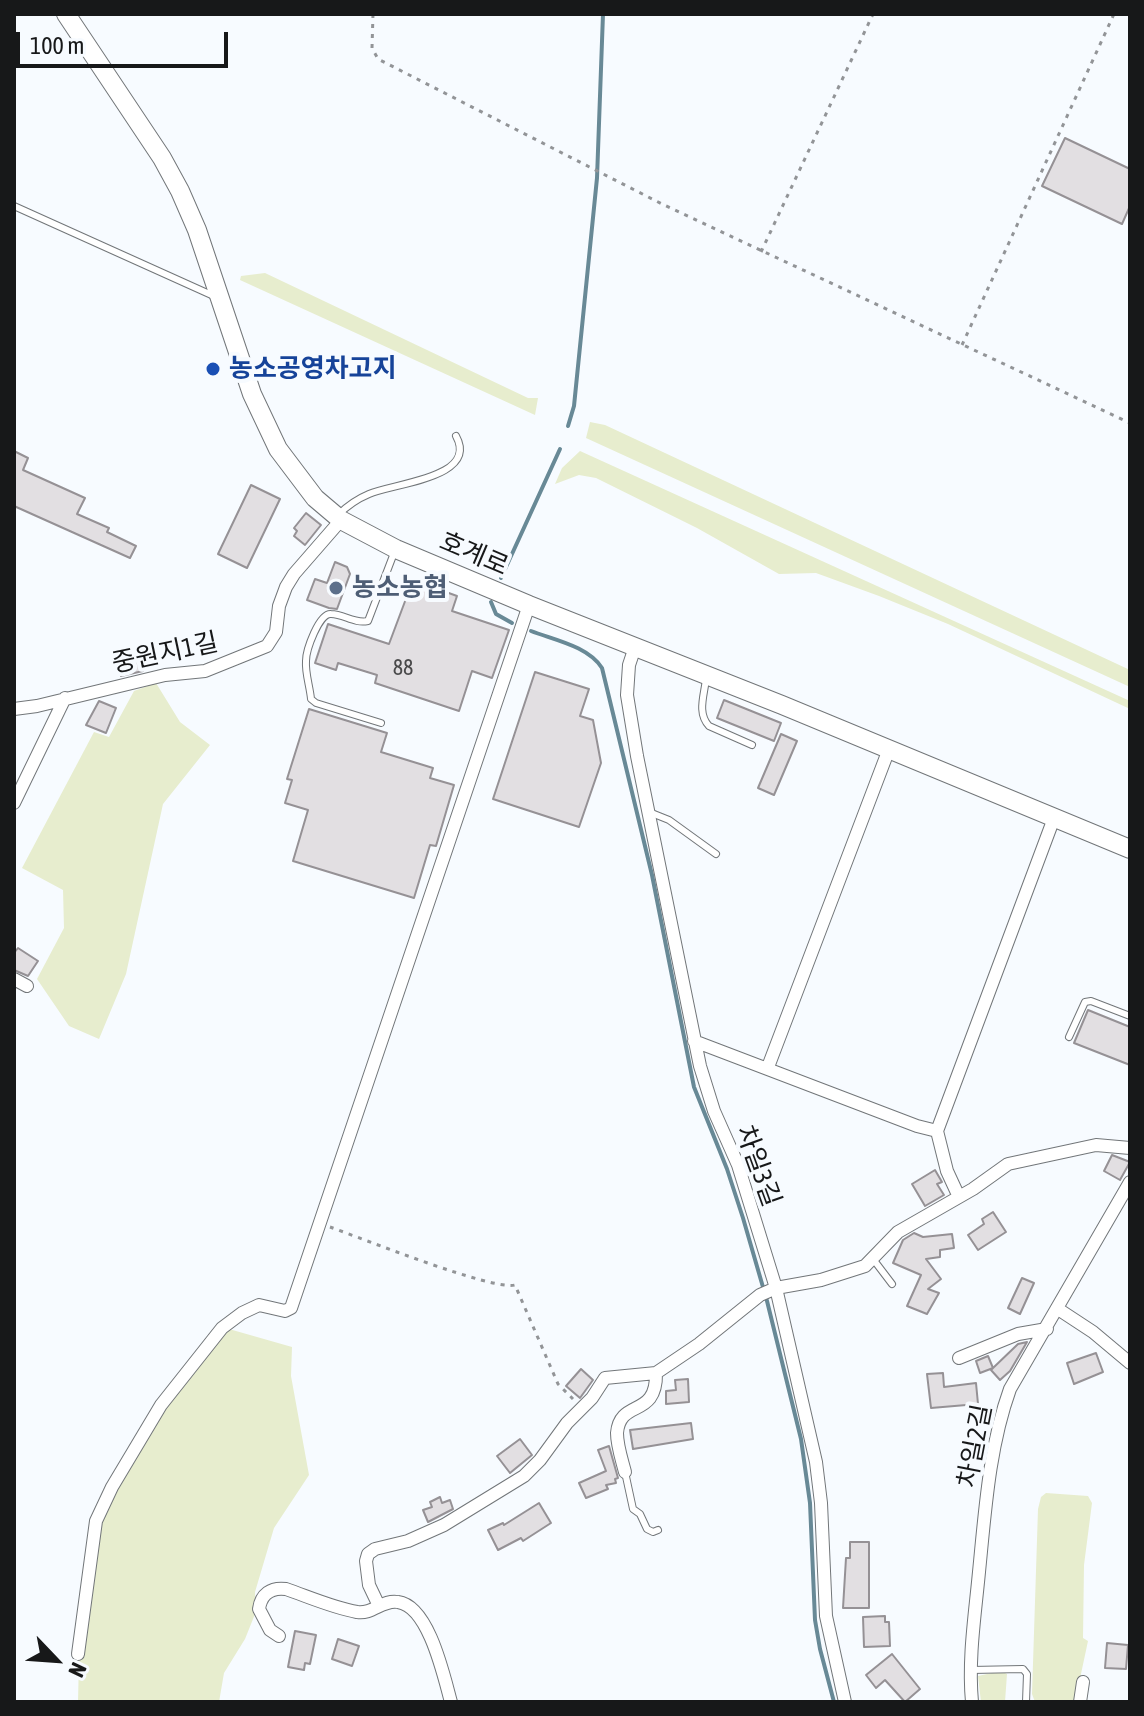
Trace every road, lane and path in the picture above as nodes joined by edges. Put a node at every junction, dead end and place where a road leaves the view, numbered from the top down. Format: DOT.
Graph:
graph roads {
  1 [pos="66,14"];
  2 [pos="373,14"];
  3 [pos="873,14"];
  4 [pos="1114,14"];
  5 [pos="14,206"];
  6 [pos="761,252"];
  7 [pos="220,299"];
  8 [pos="961,345"];
  9 [pos="1130,423"];
  10 [pos="456,436"];
  11 [pos="338,518"];
  12 [pos="396,549"];
  13 [pos="529,605"];
  14 [pos="635,647"];
  15 [pos="707,675"];
  16 [pos="65,698"];
  17 [pos="14,709"];
  18 [pos="381,723"];
  19 [pos="752,745"];
  20 [pos="889,749"];
  21 [pos="14,803"];
  22 [pos="649,812"];
  23 [pos="1054,818"];
  24 [pos="1130,849"];
  25 [pos="716,854"];
  26 [pos="14,979"];
  27 [pos="27,986"];
  28 [pos="1130,1016"];
  29 [pos="1069,1037"];
  30 [pos="694,1041"];
  31 [pos="768,1067"];
  32 [pos="937,1131"];
  33 [pos="1130,1148"];
  34 [pos="1130,1182"];
  35 [pos="959,1197"];
  36 [pos="319,1223"];
  37 [pos="873,1259"];
  38 [pos="892,1284"];
  39 [pos="776,1288"];
  40 [pos="1058,1309"];
  41 [pos="1047,1329"];
  42 [pos="959,1358"];
  43 [pos="1130,1363"];
  44 [pos="656,1373"];
  45 [pos="582,1407"];
  46 [pos="625,1472"];
  47 [pos="658,1530"];
  48 [pos="379,1606"];
  49 [pos="279,1636"];
  50 [pos="78,1654"];
  51 [pos="971,1670"];
  52 [pos="1083,1682"];
  53 [pos="451,1702"];
  54 [pos="845,1702"];
  55 [pos="972,1702"];
  56 [pos="1026,1702"];
  57 [pos="1080,1702"];
  1 -- 7 [label="street, 호계로"];
  2 -- 6 [label="path"];
  3 -- 6 [label="path"];
  4 -- 8 [label="path"];
  5 -- 7 [label="lane"];
  6 -- 8 [label="path"];
  7 -- 11 [label="street, 호계로"];
  8 -- 9 [label="path"];
  10 -- 11 [label="lane"];
  11 -- 12 [label="street, 호계로"];
  11 -- 16 [label="street, 중원지1길"];
  12 -- 13 [label="street, 호계로"];
  12 -- 18 [label="lane"];
  13 -- 14 [label="street, 호계로"];
  13 -- 36 [label="street"];
  14 -- 15 [label="street, 호계로"];
  14 -- 22 [label="street, 차일3길"];
  15 -- 19 [label="lane"];
  15 -- 20 [label="street, 호계로"];
  16 -- 17 [label="street, 중원지1길"];
  16 -- 21 [label="street"];
  20 -- 23 [label="street, 호계로"];
  20 -- 31 [label="street"];
  22 -- 25 [label="lane"];
  22 -- 30 [label="street, 차일3길"];
  23 -- 24 [label="street, 호계로"];
  23 -- 32 [label="street"];
  26 -- 27 [label="street"];
  28 -- 29 [label="lane"];
  30 -- 31 [label="street"];
  30 -- 39 [label="street, 차일3길"];
  31 -- 32 [label="street"];
  32 -- 35 [label="street"];
  33 -- 35 [label="street"];
  34 -- 40 [label="street, 차일2길"];
  35 -- 37 [label="street"];
  36 -- 45 [label="path"];
  36 -- 50 [label="street"];
  37 -- 38 [label="lane"];
  37 -- 39 [label="street"];
  39 -- 44 [label="street"];
  39 -- 54 [label="street, 차일3길"];
  40 -- 41 [label="street, 차일2길"];
  40 -- 43 [label="street"];
  41 -- 42 [label="street"];
  41 -- 51 [label="street, 차일2길"];
  44 -- 45 [label="street"];
  44 -- 46 [label="street"];
  45 -- 48 [label="street"];
  46 -- 47 [label="lane"];
  48 -- 49 [label="street"];
  48 -- 53 [label="street"];
  51 -- 55 [label="street, 차일2길"];
  51 -- 56 [label="lane"];
  52 -- 57 [label="street"];
}
